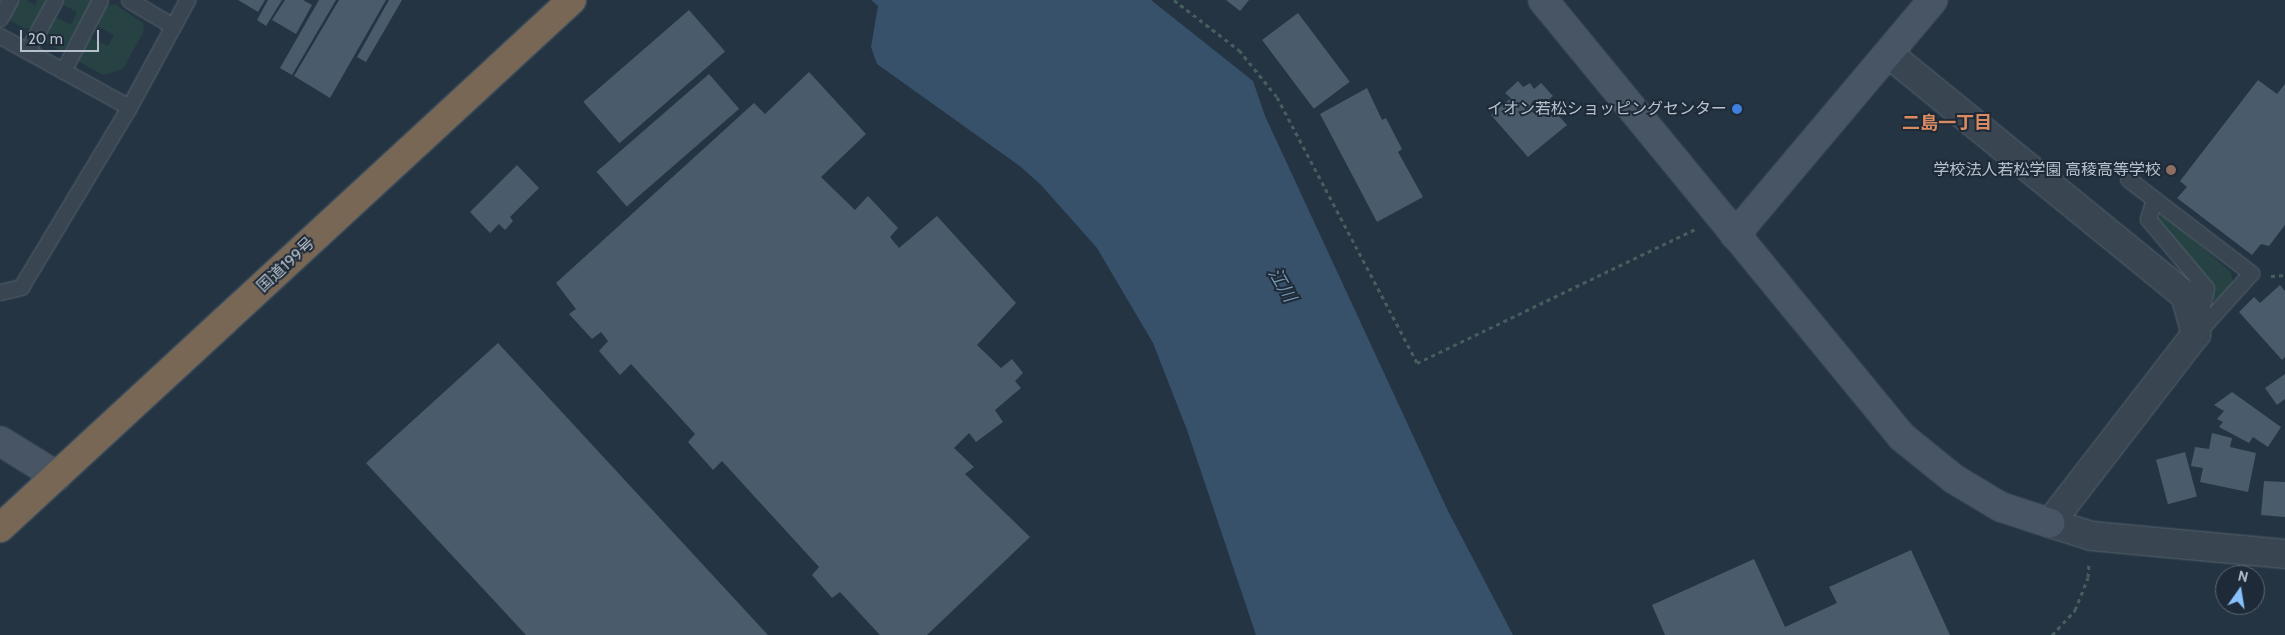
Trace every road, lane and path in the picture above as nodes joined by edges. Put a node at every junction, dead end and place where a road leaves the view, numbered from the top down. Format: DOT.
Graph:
graph roads {
  1 [pos="10,0"];
  2 [pos="55,0"];
  3 [pos="100,0"];
  4 [pos="187,0"];
  5 [pos="572,0"];
  6 [pos="1174,0"];
  7 [pos="1544,0"];
  8 [pos="1933,0"];
  9 [pos="132,1"];
  10 [pos="0,18"];
  11 [pos="173,26"];
  12 [pos="0,36"];
  13 [pos="27,51"];
  14 [pos="1890,54"];
  15 [pos="62,71"];
  16 [pos="129,107"];
  17 [pos="2128,179"];
  18 [pos="2154,199"];
  19 [pos="1702,225"];
  20 [pos="1735,235"];
  21 [pos="0,292"];
  22 [pos="2196,334"];
  23 [pos="0,441"];
  24 [pos="57,476"];
  25 [pos="2050,524"];
  26 [pos="0,528"];
  27 [pos="2092,536"];
  28 [pos="2285,554"];
  29 [pos="2052,635"];
  1 -- 10 [label="lane"];
  2 -- 13 [label="lane"];
  3 -- 15 [label="lane"];
  4 -- 11 [label="lane"];
  5 -- 24 [label="highway, 国道199号"];
  6 -- 19 [label="path"];
  7 -- 20 [label="street"];
  8 -- 14 [label="street"];
  9 -- 11 [label="lane"];
  11 -- 16 [label="lane"];
  12 -- 13 [label="lane"];
  13 -- 15 [label="lane"];
  14 -- 20 [label="street"];
  14 -- 22 [label="street"];
  15 -- 16 [label="lane"];
  16 -- 21 [label="lane"];
  17 -- 18 [label="lane"];
  18 -- 22 [label="lane"];
  18 -- 22 [label="lane"];
  20 -- 25 [label="street"];
  22 -- 25 [label="street"];
  23 -- 24 [label="street"];
  24 -- 26 [label="highway, 国道199号"];
  25 -- 27 [label="street"];
  27 -- 28 [label="street"];
  27 -- 29 [label="path"];
}
